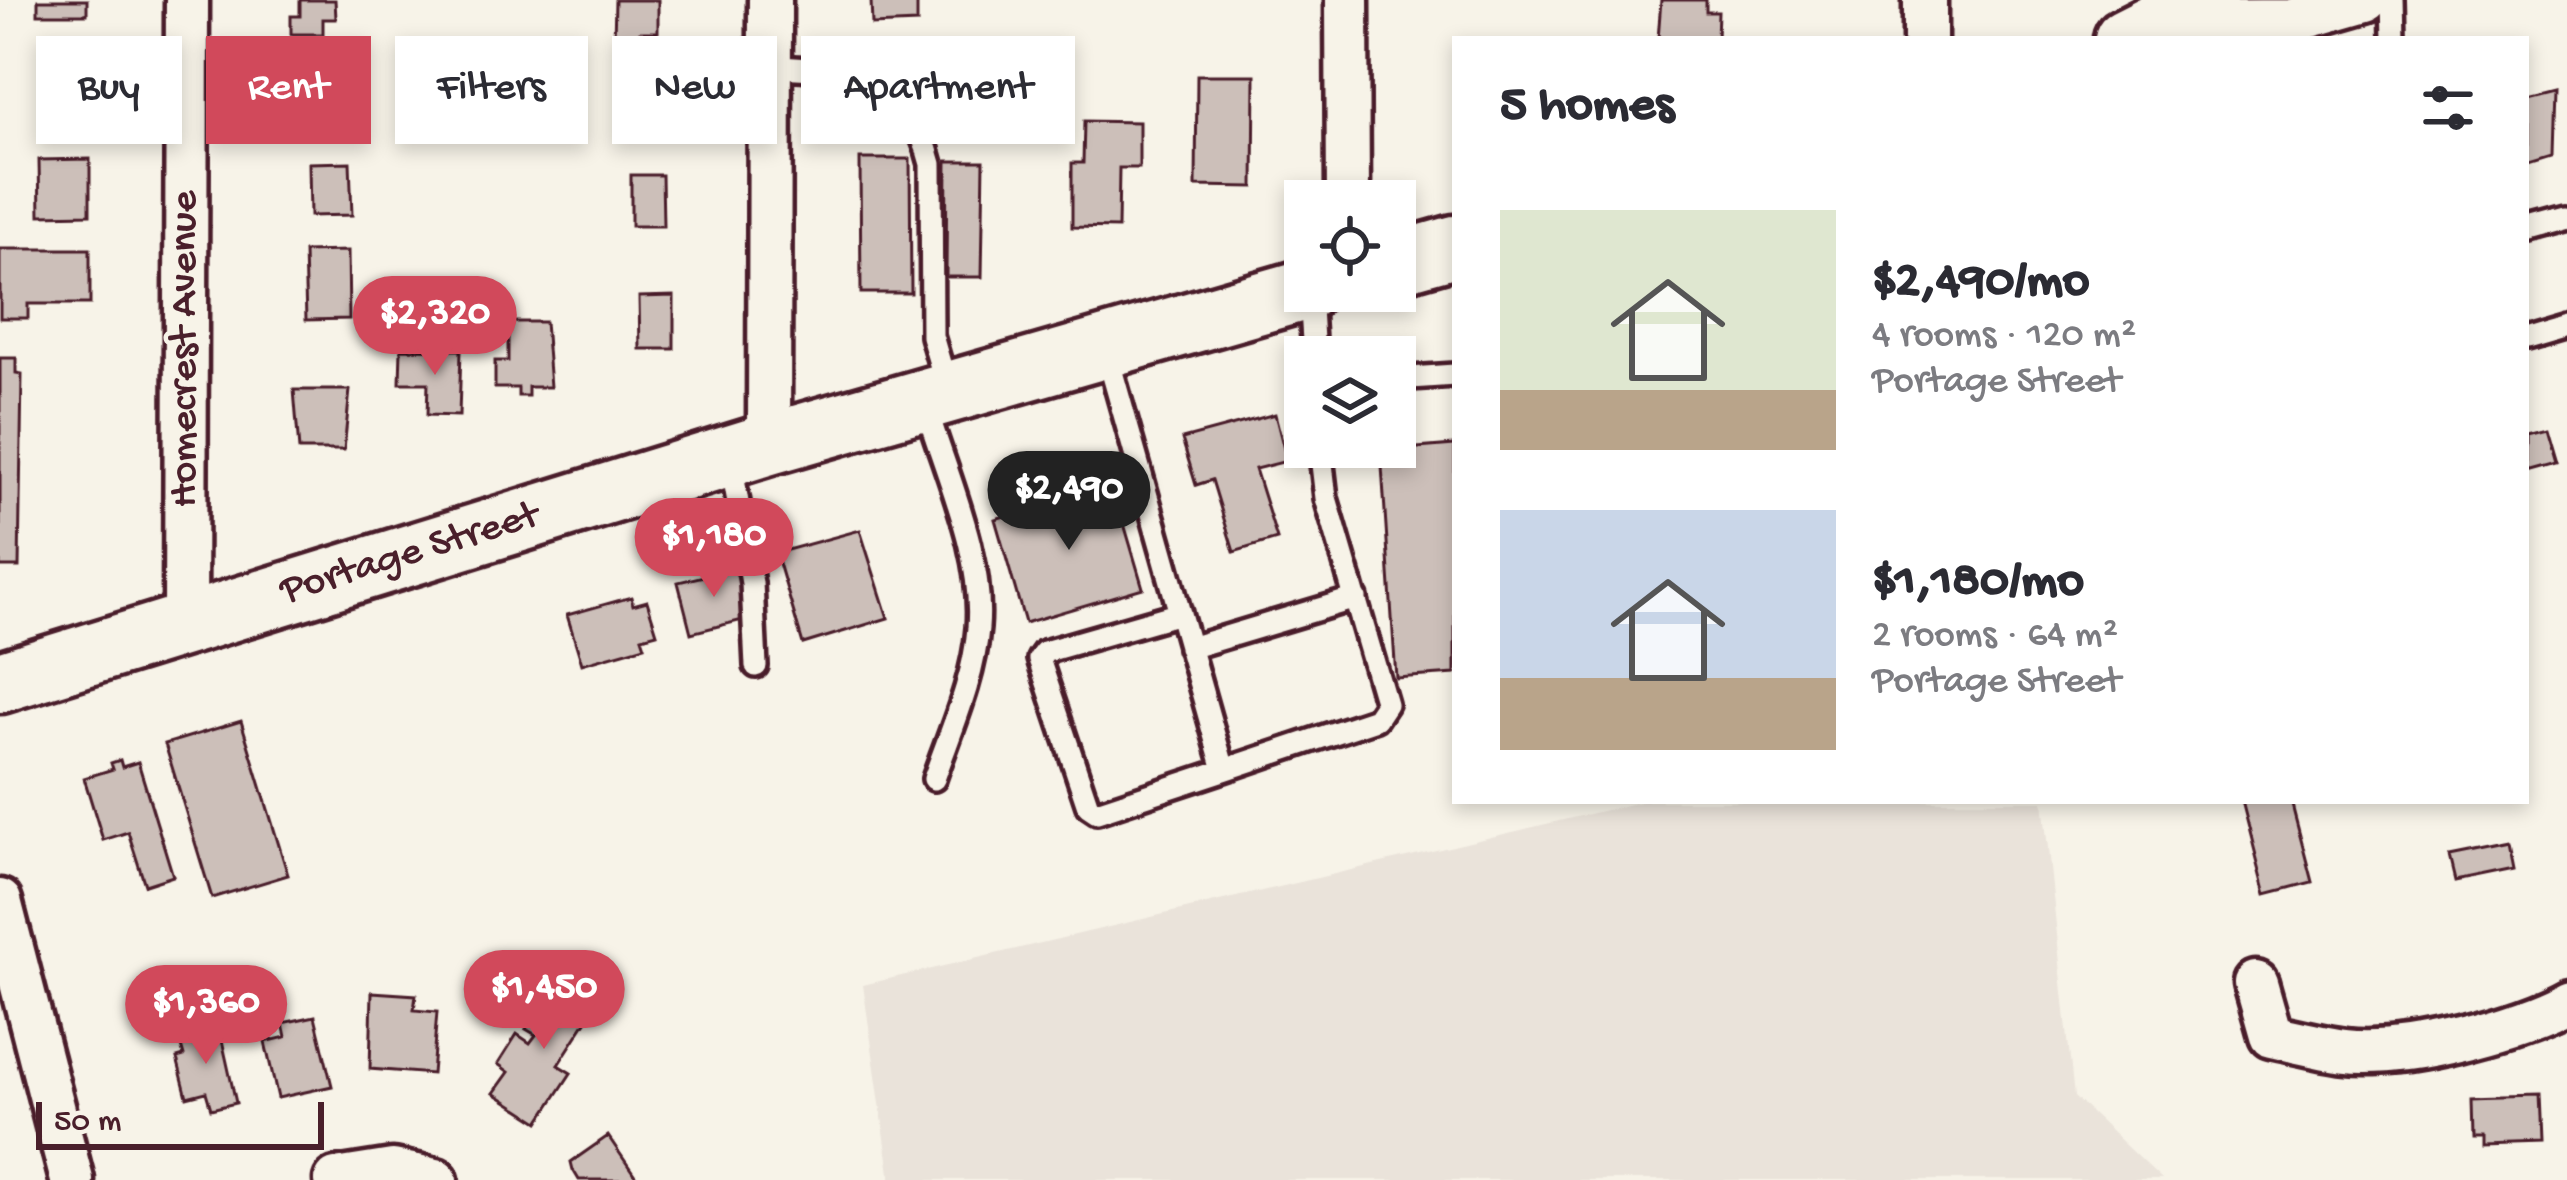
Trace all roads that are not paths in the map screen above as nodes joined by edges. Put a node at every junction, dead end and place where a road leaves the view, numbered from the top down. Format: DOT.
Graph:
graph roads {
  1 [pos="187,0"];
  2 [pos="770,0"];
  3 [pos="1347,0"];
  4 [pos="1925,0"];
  5 [pos="2366,0"];
  6 [pos="2392,0"];
  7 [pos="2164,20"];
  8 [pos="770,36"];
  9 [pos="1925,36"];
  10 [pos="2393,36"];
  11 [pos="777,67"];
  12 [pos="766,144"];
  13 [pos="1348,180"];
  14 [pos="2567,218"];
  15 [pos="2529,228"];
  16 [pos="1452,247"];
  17 [pos="1416,257"];
  18 [pos="1284,297"];
  19 [pos="2567,323"];
  20 [pos="2529,333"];
  21 [pos="1106,347"];
  22 [pos="1452,375"];
  23 [pos="1416,378"];
  24 [pos="936,396"];
  25 [pos="750,450"];
  26 [pos="1322,468"];
  27 [pos="1356,598"];
  28 [pos="1180,613"];
  29 [pos="185,626"];
  30 [pos="1190,648"];
  31 [pos="756,667"];
  32 [pos="0,682"];
  33 [pos="1224,770"];
  34 [pos="934,779"];
  35 [pos="0,901"];
  36 [pos="2256,983"];
  37 [pos="2567,1000"];
  38 [pos="72,1180"];
  39 [pos="336,1180"];
  40 [pos="436,1180"];
  1 -- 29 [label="street, Homecrest Avenue"];
  2 -- 8 [label="street"];
  3 -- 13 [label="street"];
  4 -- 9 [label="street"];
  5 -- 7 [label="street"];
  6 -- 10 [label="lane"];
  11 -- 24 [label="lane"];
  12 -- 25 [label="street"];
  14 -- 15 [label="lane"];
  16 -- 17 [label="main road"];
  18 -- 21 [label="main road, Portage Street"];
  19 -- 20 [label="lane"];
  21 -- 24 [label="main road, Portage Street"];
  21 -- 28 [label="lane"];
  22 -- 23 [label="lane"];
  24 -- 25 [label="main road, Portage Street"];
  24 -- 34 [label="lane"];
  25 -- 29 [label="main road, Portage Street"];
  25 -- 31 [label="lane"];
  26 -- 27 [label="lane"];
  27 -- 30 [label="lane"];
  27 -- 33 [label="lane"];
  28 -- 30 [label="lane"];
  28 -- 33 [label="lane"];
  29 -- 32 [label="main road, Portage Street"];
  30 -- 33 [label="lane"];
  35 -- 38 [label="street"];
  36 -- 37 [label="street"];
  39 -- 40 [label="street"];
}
